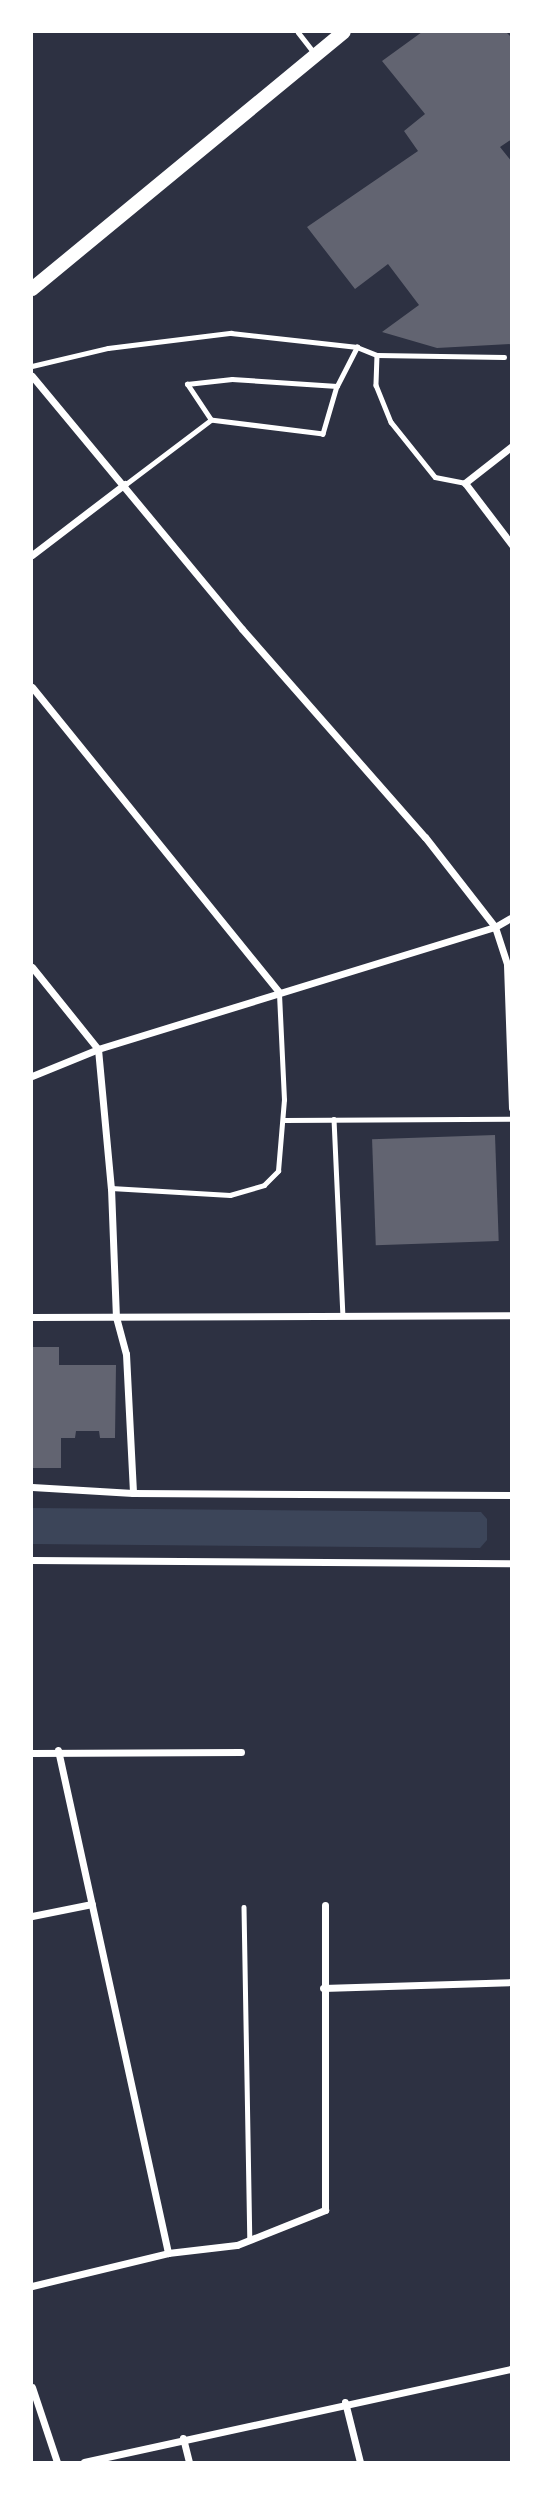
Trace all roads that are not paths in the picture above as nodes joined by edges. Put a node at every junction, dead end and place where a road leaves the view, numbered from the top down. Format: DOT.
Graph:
graph roads {
  1 [pos="298,32"];
  2 [pos="344,32"];
  3 [pos="315,55"];
  4 [pos="32,289"];
  5 [pos="357,347"];
  6 [pos="377,355"];
  7 [pos="504,357"];
  8 [pos="32,366"];
  9 [pos="32,376"];
  10 [pos="337,386"];
  11 [pos="211,420"];
  12 [pos="512,446"];
  13 [pos="465,483"];
  14 [pos="125,484"];
  15 [pos="512,545"];
  16 [pos="32,555"];
  17 [pos="32,687"];
  18 [pos="512,917"];
  19 [pos="495,927"];
  20 [pos="32,967"];
  21 [pos="279,992"];
  22 [pos="98,1049"];
  23 [pos="32,1076"];
  24 [pos="512,1108"];
  25 [pos="334,1119"];
  26 [pos="512,1119"];
  27 [pos="284,1120"];
  28 [pos="111,1188"];
  29 [pos="512,1315"];
  30 [pos="343,1316"];
  31 [pos="32,1317"];
  32 [pos="116,1317"];
  33 [pos="32,1488"];
  34 [pos="133,1493"];
  35 [pos="512,1495"];
  36 [pos="32,1560"];
  37 [pos="512,1563"];
  38 [pos="58,1750"];
  39 [pos="241,1752"];
  40 [pos="32,1753"];
  41 [pos="92,1904"];
  42 [pos="324,1905"];
  43 [pos="244,1907"];
  44 [pos="32,1916"];
  45 [pos="512,1982"];
  46 [pos="323,1988"];
  47 [pos="250,2239"];
  48 [pos="168,2253"];
  49 [pos="32,2286"];
  50 [pos="512,2369"];
  51 [pos="32,2387"];
  52 [pos="345,2402"];
  53 [pos="183,2438"];
  54 [pos="57,2462"];
  55 [pos="84,2462"];
  56 [pos="189,2462"];
  57 [pos="359,2462"];
  1 -- 3 [label="lane"];
  2 -- 3 [label="main road"];
  3 -- 4 [label="main road"];
  5 -- 6 [label="lane"];
  5 -- 8 [label="lane"];
  5 -- 10 [label="lane"];
  6 -- 7 [label="lane"];
  6 -- 13 [label="lane"];
  9 -- 14 [label="street"];
  10 -- 11 [label="lane"];
  10 -- 11 [label="lane"];
  11 -- 14 [label="lane"];
  12 -- 13 [label="street"];
  13 -- 15 [label="street"];
  14 -- 16 [label="street"];
  14 -- 19 [label="street"];
  17 -- 21 [label="street"];
  18 -- 19 [label="street"];
  19 -- 21 [label="street"];
  19 -- 24 [label="street"];
  20 -- 22 [label="street"];
  21 -- 22 [label="street"];
  21 -- 27 [label="lane"];
  22 -- 23 [label="street"];
  22 -- 28 [label="street"];
  25 -- 26 [label="lane"];
  25 -- 27 [label="lane"];
  25 -- 30 [label="lane"];
  27 -- 28 [label="lane"];
  28 -- 32 [label="street"];
  29 -- 30 [label="street"];
  30 -- 32 [label="street"];
  31 -- 32 [label="street"];
  32 -- 34 [label="street"];
  33 -- 34 [label="street"];
  34 -- 35 [label="street"];
  36 -- 37 [label="street"];
  38 -- 39 [label="street"];
  38 -- 40 [label="street"];
  38 -- 41 [label="street"];
  41 -- 44 [label="street"];
  41 -- 48 [label="street"];
  42 -- 46 [label="street"];
  43 -- 47 [label="lane"];
  45 -- 46 [label="street"];
  46 -- 47 [label="street"];
  47 -- 48 [label="street"];
  48 -- 49 [label="street"];
  50 -- 52 [label="street"];
  51 -- 54 [label="street"];
  52 -- 53 [label="street"];
  52 -- 57 [label="street"];
  53 -- 55 [label="street"];
  53 -- 56 [label="street"];
}
